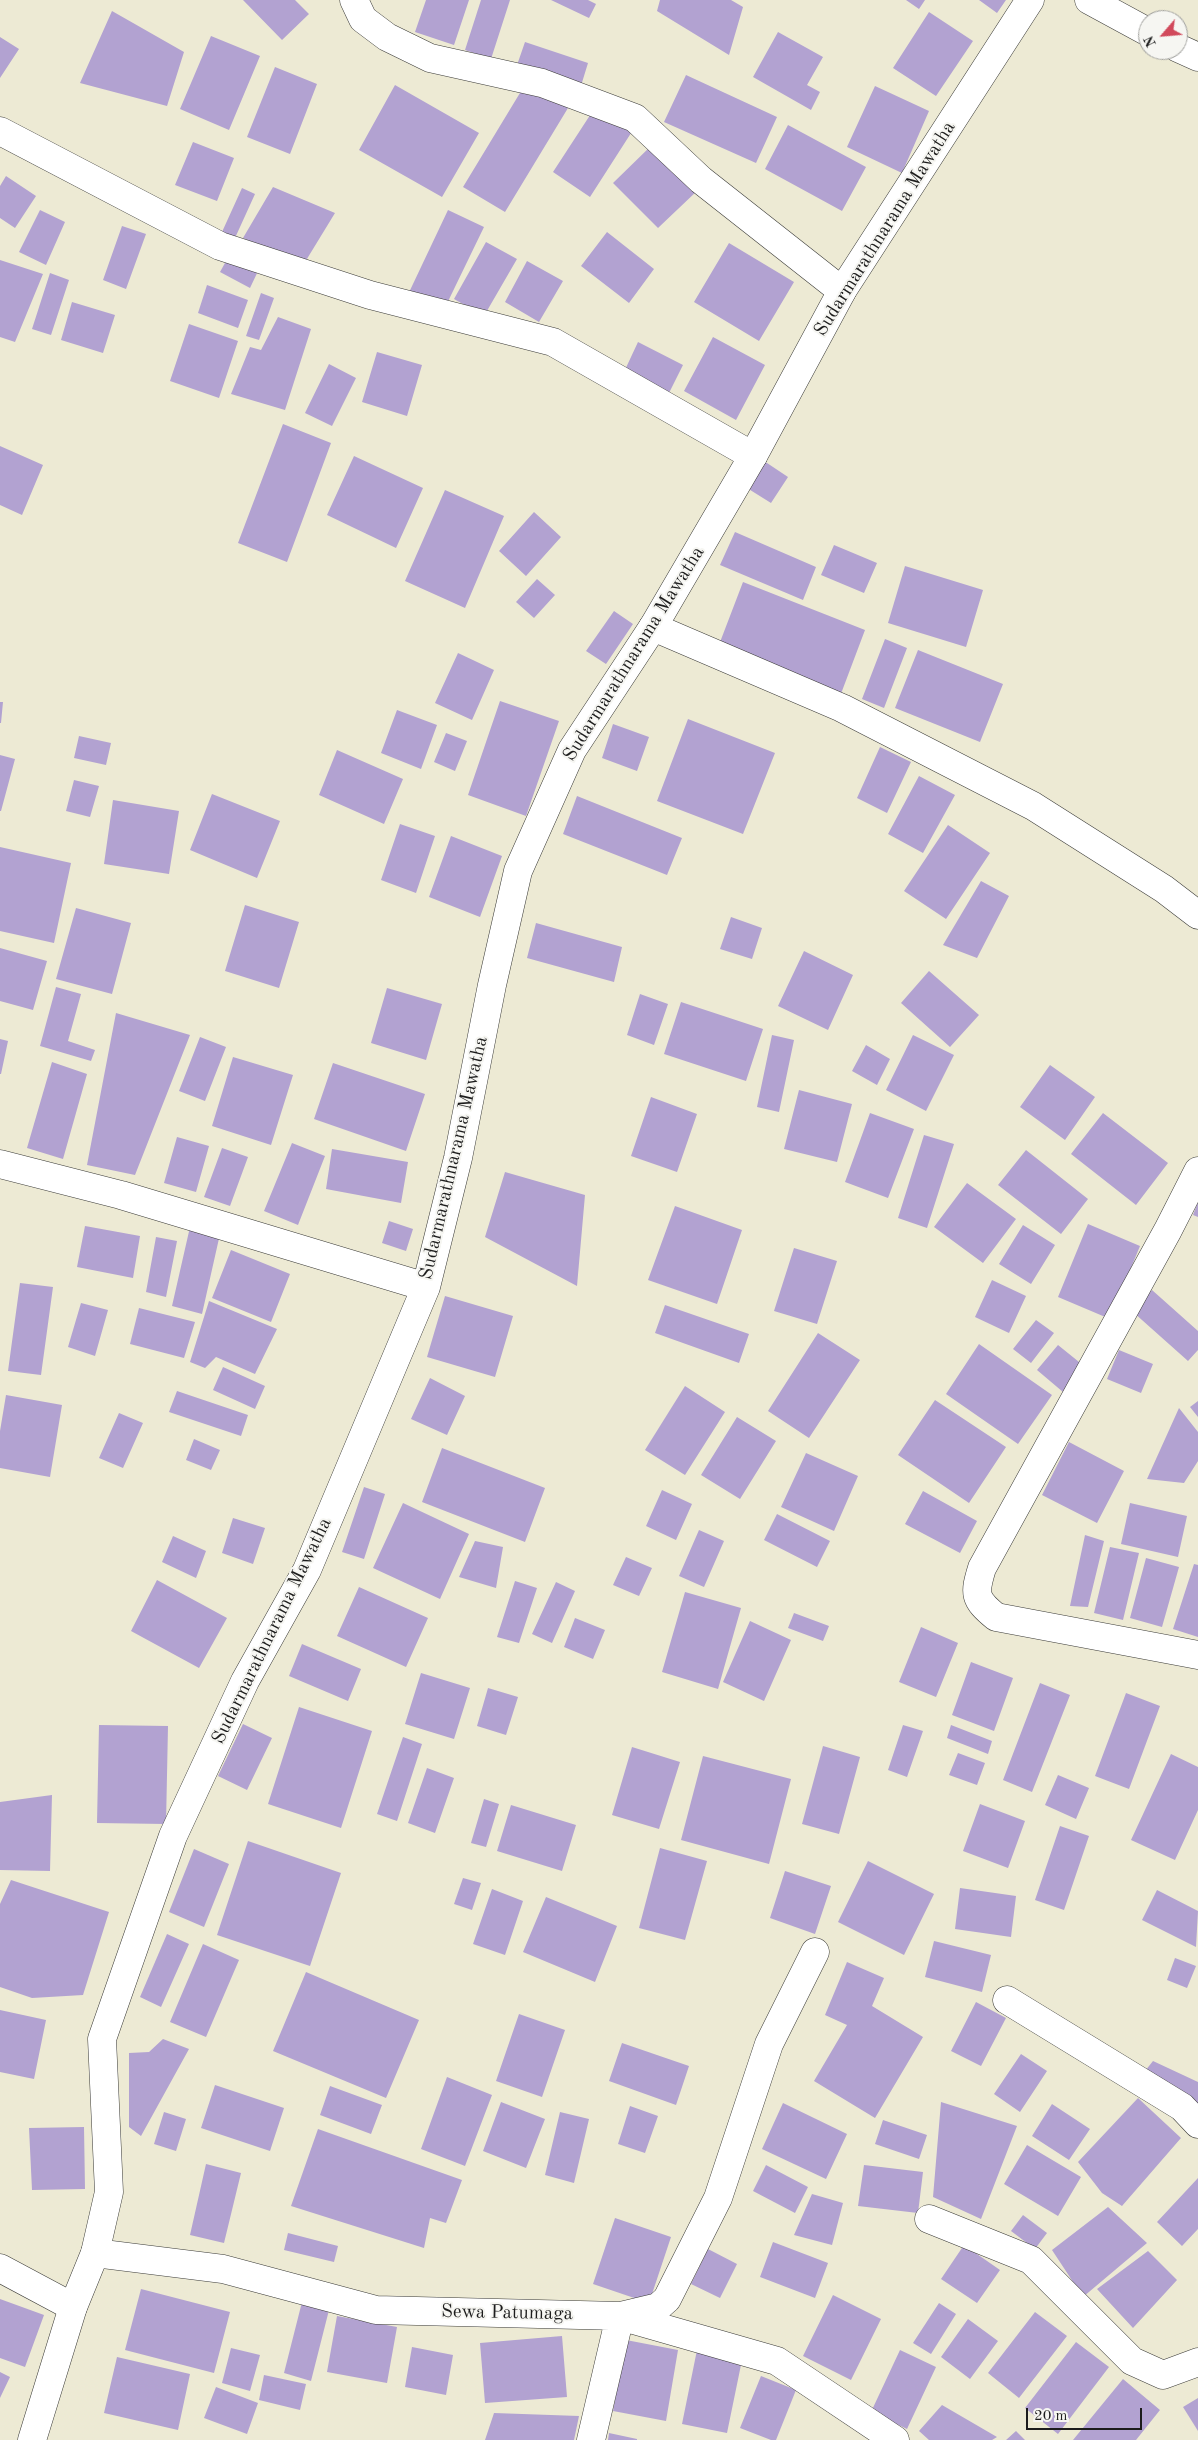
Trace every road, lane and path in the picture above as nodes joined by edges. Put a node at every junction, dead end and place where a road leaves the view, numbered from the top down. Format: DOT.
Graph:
graph roads {
  1 [pos="354,0"];
  2 [pos="1030,0"];
  3 [pos="1089,0"];
  4 [pos="1138,27"];
  5 [pos="0,131"];
  6 [pos="842,291"];
  7 [pos="753,456"];
  8 [pos="653,627"];
  9 [pos="1198,915"];
  10 [pos="0,1164"];
  11 [pos="1198,1171"];
  12 [pos="426,1287"];
  13 [pos="1198,1655"];
  14 [pos="815,1952"];
  15 [pos="1007,2000"];
  16 [pos="1198,2124"];
  17 [pos="929,2219"];
  18 [pos="95,2253"];
  19 [pos="0,2268"];
  20 [pos="73,2307"];
  21 [pos="620,2316"];
  22 [pos="1198,2362"];
  23 [pos="32,2440"];
  24 [pos="591,2440"];
  25 [pos="895,2440"];
  1 -- 6 [label="street"];
  2 -- 6 [label="street, Sudarmarathnarama Mawatha"];
  3 -- 4 [label="street"];
  5 -- 7 [label="street"];
  6 -- 7 [label="street, Sudarmarathnarama Mawatha"];
  7 -- 8 [label="street, Sudarmarathnarama Mawatha"];
  8 -- 9 [label="street"];
  8 -- 12 [label="street, Sudarmarathnarama Mawatha"];
  10 -- 12 [label="street"];
  11 -- 13 [label="street"];
  12 -- 18 [label="street, Sudarmarathnarama Mawatha"];
  14 -- 21 [label="street"];
  15 -- 16 [label="street"];
  17 -- 22 [label="street"];
  18 -- 20 [label="street, Sudarmarathnarama Mawatha"];
  18 -- 21 [label="street, Sewa Patumaga"];
  19 -- 20 [label="street"];
  20 -- 23 [label="street, Sudarmarathnarama Mawatha"];
  21 -- 24 [label="street"];
  21 -- 25 [label="street, Sewa Patumaga"];
}
